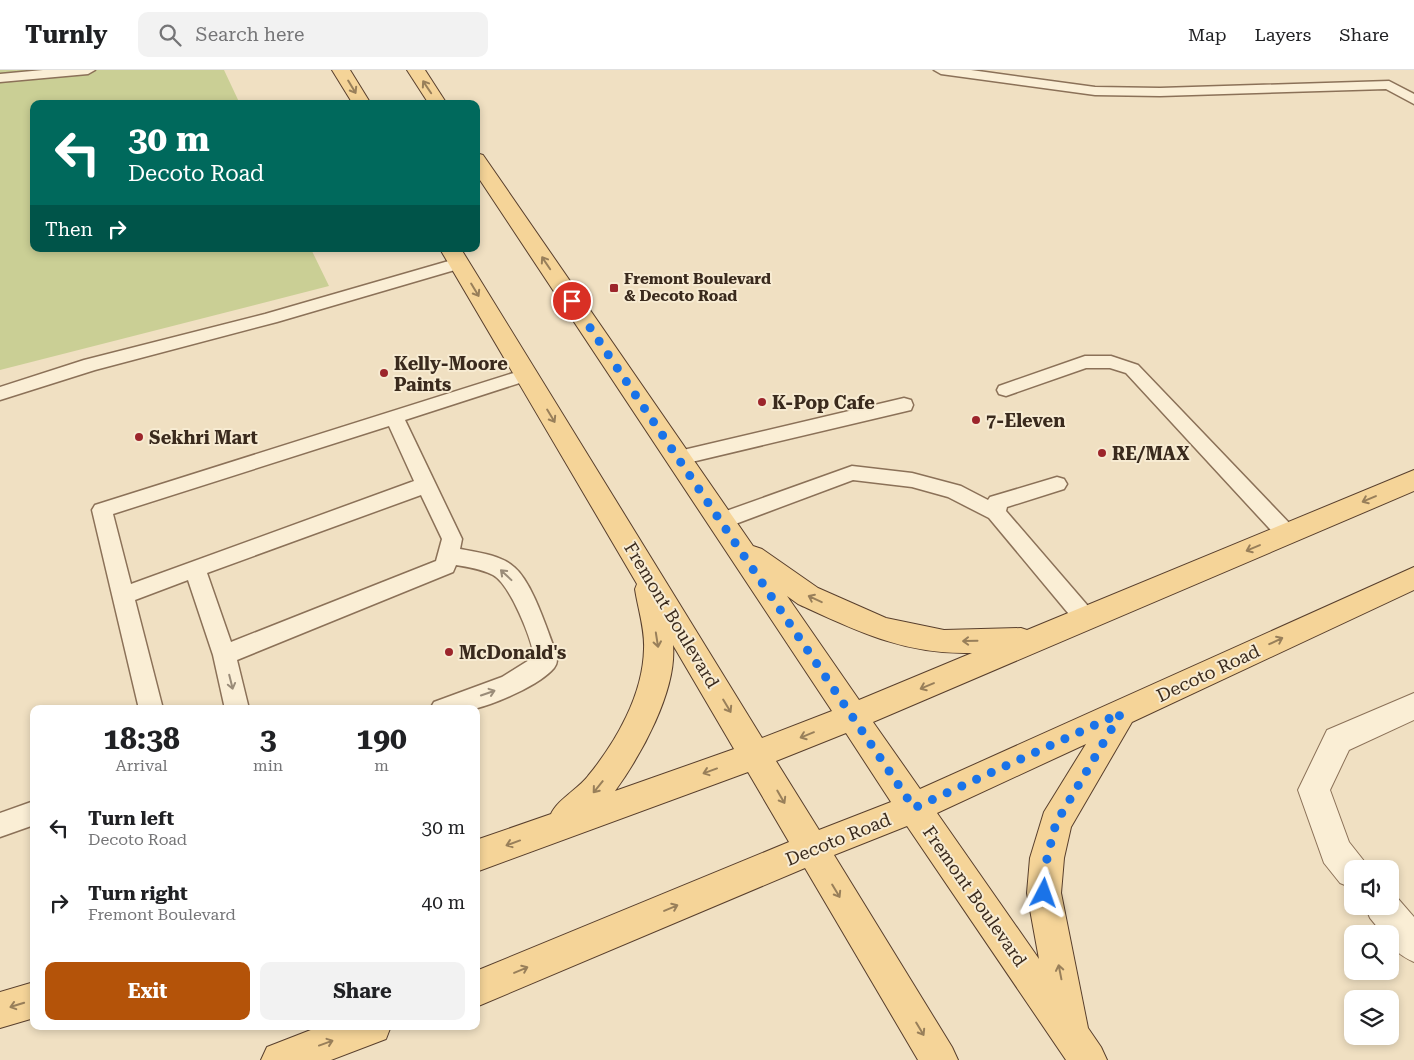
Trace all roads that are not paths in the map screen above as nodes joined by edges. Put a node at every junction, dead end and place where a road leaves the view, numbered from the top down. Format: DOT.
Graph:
graph roads {
  1 [pos="88,70"];
  2 [pos="341,70"];
  3 [pos="416,70"];
  4 [pos="941,70"];
  5 [pos="0,78"];
  6 [pos="360,100"];
  7 [pos="435,100"];
  8 [pos="1414,100"];
  9 [pos="480,165"];
  10 [pos="454,256"];
  11 [pos="526,375"];
  12 [pos="1006,390"];
  13 [pos="0,394"];
  14 [pos="904,405"];
  15 [pos="394,416"];
  16 [pos="679,458"];
  17 [pos="1414,480"];
  18 [pos="1057,484"];
  19 [pos="426,485"];
  20 [pos="996,514"];
  21 [pos="722,521"];
  22 [pos="1287,534"];
  23 [pos="740,550"];
  24 [pos="448,555"];
  25 [pos="196,569"];
  26 [pos="647,575"];
  27 [pos="1414,578"];
  28 [pos="124,595"];
  29 [pos="1086,619"];
  30 [pos="1036,640"];
  31 [pos="224,655"];
  32 [pos="150,705"];
  33 [pos="236,705"];
  34 [pos="453,705"];
  35 [pos="1414,706"];
  36 [pos="1121,713"];
  37 [pos="852,716"];
  38 [pos="756,755"];
  39 [pos="914,808"];
  40 [pos="30,814"];
  41 [pos="0,825"];
  42 [pos="550,830"];
  43 [pos="811,849"];
  44 [pos="480,855"];
  45 [pos="1344,862"];
  46 [pos="1390,915"];
  47 [pos="1414,944"];
  48 [pos="480,987"];
  49 [pos="30,1001"];
  50 [pos="0,1010"];
  51 [pos="362,1030"];
  52 [pos="1080,1049"];
  53 [pos="280,1060"];
  54 [pos="939,1060"];
  1 -- 5 [label="lane"];
  2 -- 6 [label="main road, one-way"];
  7 -- 3 [label="main road, one-way"];
  4 -- 8 [label="lane"];
  16 -- 9 [label="main road, Fremont Boulevard, one-way"];
  10 -- 11 [label="main road, Fremont Boulevard, one-way"];
  10 -- 13 [label="lane"];
  11 -- 15 [label="lane"];
  11 -- 26 [label="main road, Fremont Boulevard, one-way"];
  12 -- 22 [label="lane"];
  14 -- 16 [label="lane"];
  15 -- 19 [label="lane"];
  15 -- 28 [label="lane"];
  16 -- 21 [label="main road, Fremont Boulevard"];
  17 -- 22 [label="main road, one-way"];
  18 -- 20 [label="lane"];
  19 -- 24 [label="lane"];
  19 -- 25 [label="lane"];
  20 -- 21 [label="lane"];
  20 -- 29 [label="lane"];
  21 -- 23 [label="main road, Fremont Boulevard"];
  22 -- 29 [label="main road, one-way"];
  30 -- 23 [label="main road, one-way"];
  23 -- 37 [label="main road, Fremont Boulevard"];
  24 -- 31 [label="lane"];
  34 -- 24 [label="lane, one-way"];
  25 -- 28 [label="lane"];
  25 -- 31 [label="lane"];
  26 -- 38 [label="main road, Fremont Boulevard, one-way"];
  26 -- 42 [label="main road, one-way"];
  36 -- 27 [label="main road, Decoto Road, one-way"];
  28 -- 32 [label="lane"];
  29 -- 30 [label="main road"];
  30 -- 37 [label="main road, one-way"];
  31 -- 33 [label="lane, one-way"];
  35 -- 45 [label="street"];
  36 -- 39 [label="main road, Decoto Road"];
  52 -- 36 [label="main road, one-way"];
  37 -- 38 [label="main road, one-way"];
  37 -- 39 [label="main road, Fremont Boulevard"];
  38 -- 42 [label="main road, one-way"];
  38 -- 43 [label="main road, Fremont Boulevard, one-way"];
  39 -- 43 [label="main road, Decoto Road"];
  39 -- 52 [label="main road, Fremont Boulevard"];
  40 -- 41 [label="lane"];
  42 -- 44 [label="main road, one-way"];
  48 -- 43 [label="main road, Decoto Road, one-way"];
  43 -- 54 [label="main road, Fremont Boulevard, one-way"];
  46 -- 47 [label="street"];
  49 -- 50 [label="main road, one-way"];
  53 -- 51 [label="main road, one-way"];
}
